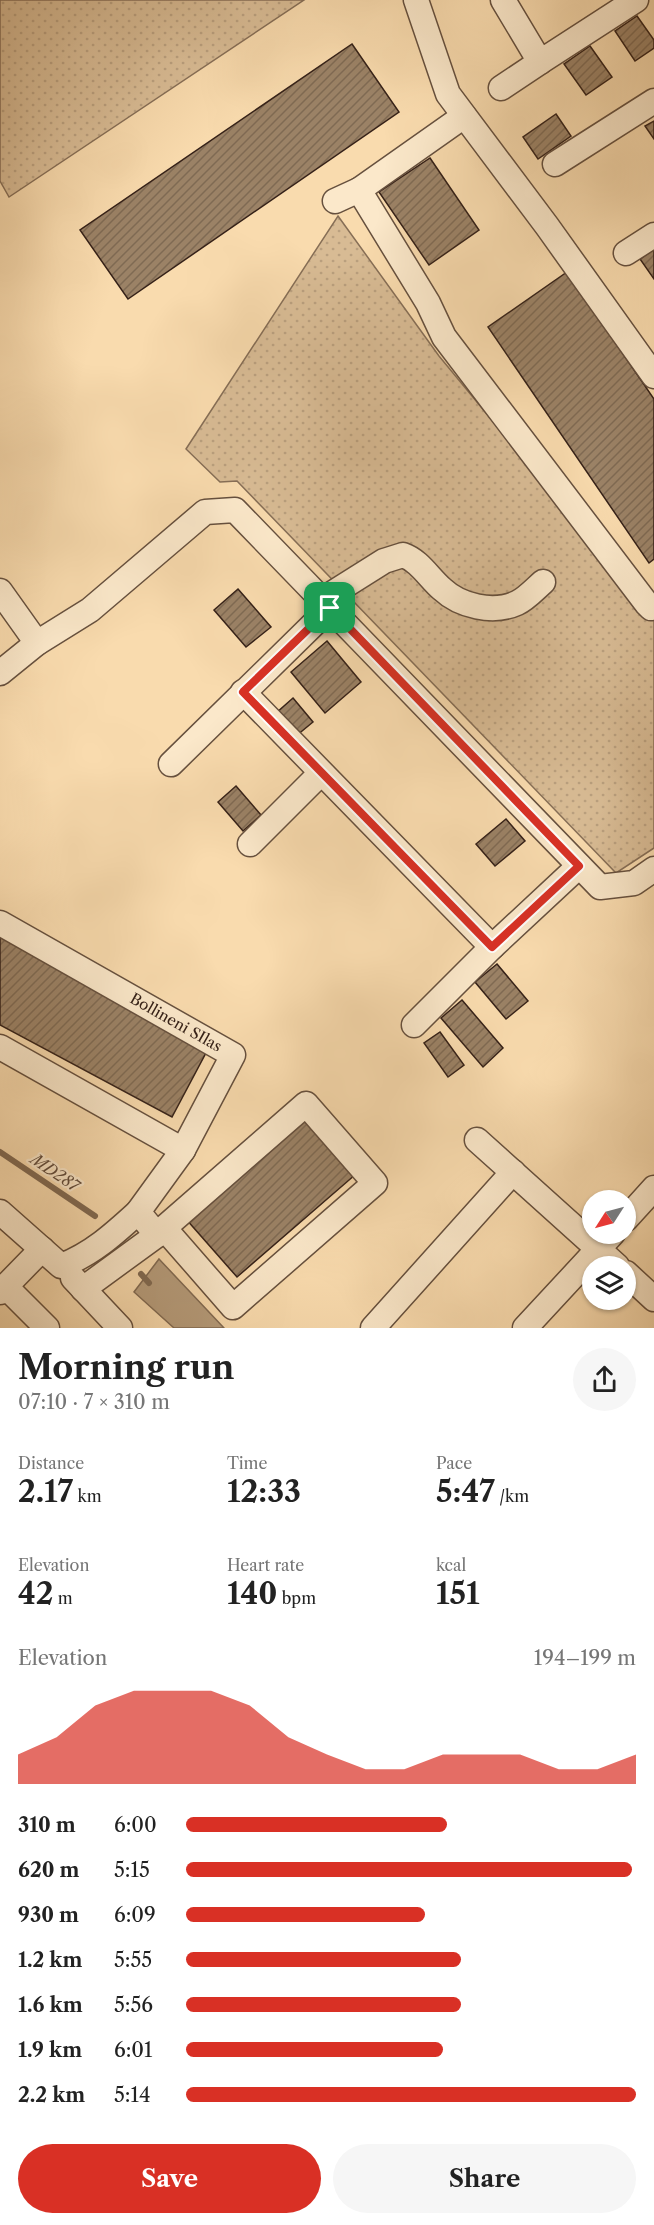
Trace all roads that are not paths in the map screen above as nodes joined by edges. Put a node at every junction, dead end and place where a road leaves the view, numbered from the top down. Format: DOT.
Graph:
graph roads {
  1 [pos="416,0"];
  2 [pos="503,0"];
  3 [pos="636,0"];
  4 [pos="540,62"];
  5 [pos="501,88"];
  6 [pos="654,100"];
  7 [pos="464,116"];
  8 [pos="555,164"];
  9 [pos="359,190"];
  10 [pos="335,201"];
  11 [pos="654,235"];
  12 [pos="626,253"];
  13 [pos="654,376"];
  14 [pos="543,582"];
  15 [pos="0,591"];
  16 [pos="326,604"];
  17 [pos="654,606"];
  18 [pos="37,644"];
  19 [pos="0,674"];
  20 [pos="243,692"];
  21 [pos="171,764"];
  22 [pos="321,773"];
  23 [pos="250,844"];
  24 [pos="579,866"];
  25 [pos="654,869"];
  26 [pos="0,923"];
  27 [pos="492,947"];
  28 [pos="414,1025"];
  29 [pos="0,1047"];
  30 [pos="477,1140"];
  31 [pos="183,1150"];
  32 [pos="513,1172"];
  33 [pos="654,1188"];
  34 [pos="636,1208"];
  35 [pos="138,1212"];
  36 [pos="4,1223"];
  37 [pos="582,1223"];
  38 [pos="160,1232"];
  39 [pos="603,1244"];
  40 [pos="42,1249"];
  41 [pos="61,1266"];
  42 [pos="636,1283"];
  43 [pos="83,1288"];
  44 [pos="2,1289"];
  45 [pos="654,1299"];
  46 [pos="47,1328"];
  47 [pos="120,1328"];
  48 [pos="374,1328"];
  49 [pos="525,1328"];
  1 -- 7 [label="street"];
  2 -- 4 [label="street"];
  3 -- 4 [label="street"];
  4 -- 5 [label="street"];
  6 -- 8 [label="street"];
  7 -- 9 [label="street"];
  7 -- 13 [label="street"];
  9 -- 10 [label="street"];
  9 -- 17 [label="street"];
  11 -- 12 [label="street"];
  14 -- 16 [label="street"];
  15 -- 18 [label="street"];
  16 -- 18 [label="street"];
  16 -- 20 [label="street"];
  16 -- 24 [label="street"];
  18 -- 19 [label="street"];
  20 -- 21 [label="street"];
  20 -- 22 [label="street"];
  22 -- 23 [label="street"];
  22 -- 27 [label="street"];
  24 -- 25 [label="street"];
  24 -- 27 [label="street"];
  26 -- 31 [label="street, Bollineni SIlas"];
  27 -- 28 [label="street"];
  29 -- 31 [label="street"];
  30 -- 32 [label="street"];
  31 -- 35 [label="street"];
  32 -- 37 [label="street"];
  32 -- 48 [label="street"];
  33 -- 34 [label="street"];
  35 -- 38 [label="street"];
  35 -- 41 [label="street"];
  36 -- 40 [label="street"];
  38 -- 38 [label="street"];
  38 -- 43 [label="street"];
  39 -- 49 [label="street"];
  40 -- 41 [label="street"];
  40 -- 44 [label="street"];
  41 -- 43 [label="street"];
  42 -- 45 [label="street"];
  43 -- 47 [label="street"];
  44 -- 46 [label="street"];
}
